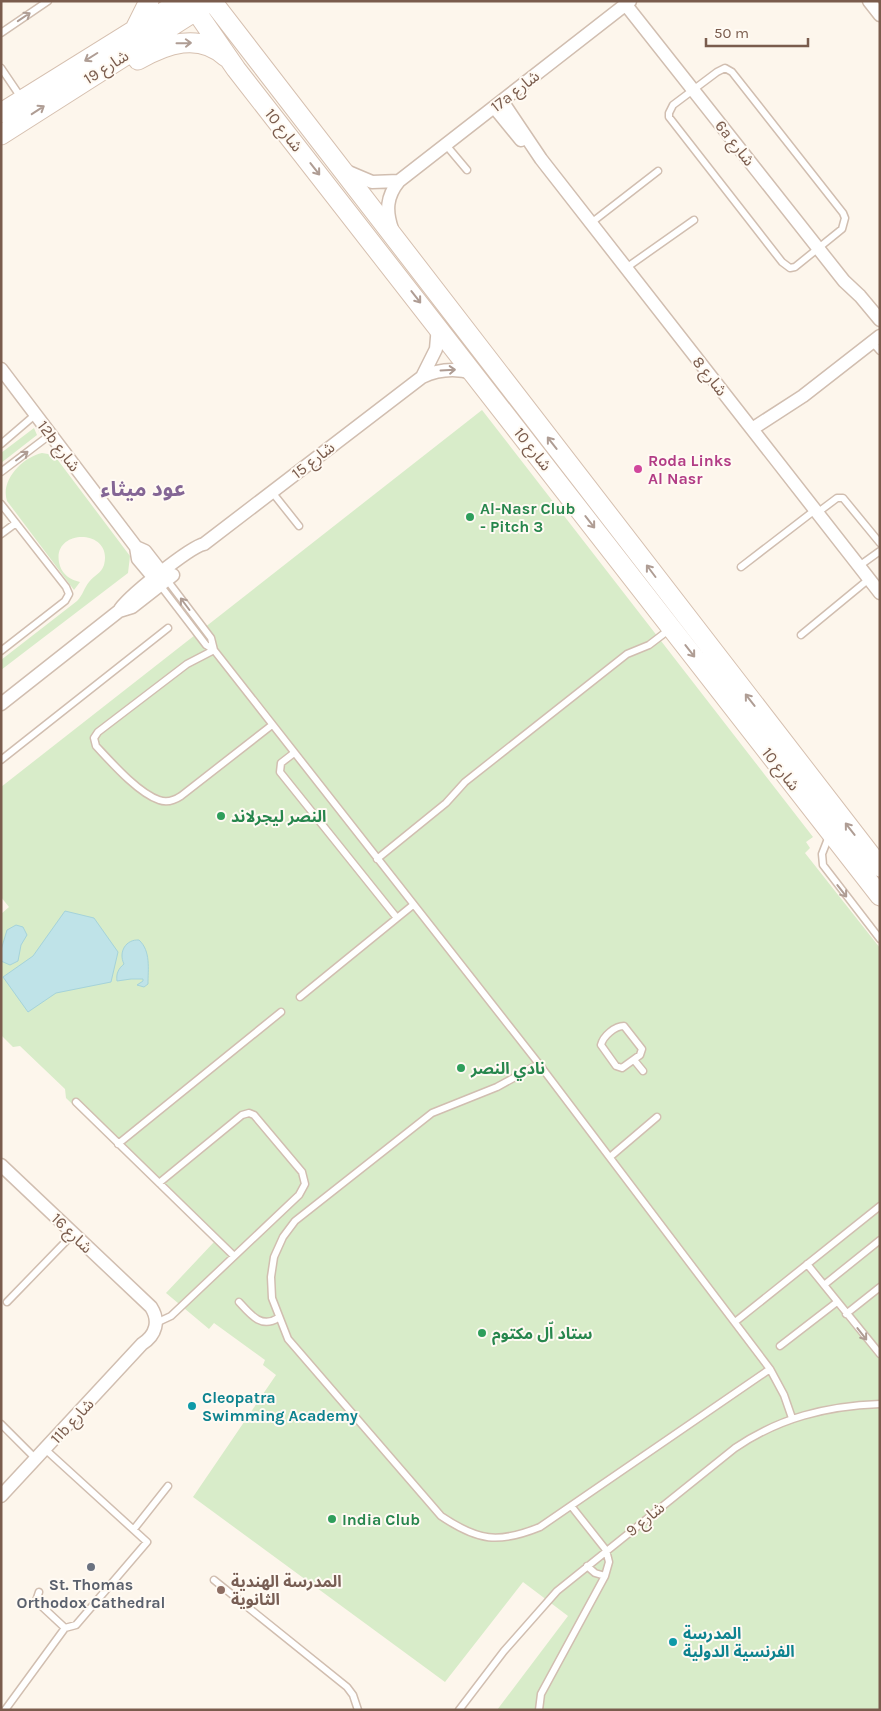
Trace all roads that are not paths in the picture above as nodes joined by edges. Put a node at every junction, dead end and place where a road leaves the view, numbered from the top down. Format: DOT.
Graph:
graph roads {
  1 [pos="48,1"];
  2 [pos="149,1"];
  3 [pos="870,1"];
  4 [pos="198,3"];
  5 [pos="628,3"];
  6 [pos="880,14"];
  7 [pos="133,32"];
  8 [pos="1,33"];
  9 [pos="231,62"];
  10 [pos="1,68"];
  11 [pos="75,86"];
  12 [pos="693,90"];
  13 [pos="23,100"];
  14 [pos="498,104"];
  15 [pos="1,113"];
  16 [pos="1,135"];
  17 [pos="446,145"];
  18 [pos="339,167"];
  19 [pos="466,170"];
  20 [pos="658,171"];
  21 [pos="399,181"];
  22 [pos="694,220"];
  23 [pos="591,223"];
  24 [pos="395,239"];
  25 [pos="819,249"];
  26 [pos="626,268"];
  27 [pos="844,281"];
  28 [pos="880,320"];
  29 [pos="438,326"];
  30 [pos="878,340"];
  31 [pos="1,369"];
  32 [pos="475,373"];
  33 [pos="422,376"];
  34 [pos="36,414"];
  35 [pos="755,433"];
  36 [pos="51,434"];
  37 [pos="1,444"];
  38 [pos="1,472"];
  39 [pos="272,492"];
  40 [pos="1,504"];
  41 [pos="816,511"];
  42 [pos="16,522"];
  43 [pos="299,526"];
  44 [pos="1,534"];
  45 [pos="880,543"];
  46 [pos="880,551"];
  47 [pos="859,566"];
  48 [pos="742,568"];
  49 [pos="161,579"];
  50 [pos="869,580"];
  51 [pos="880,593"];
  52 [pos="168,628"];
  53 [pos="672,628"];
  54 [pos="801,635"];
  55 [pos="214,650"];
  56 [pos="1,651"];
  57 [pos="1,704"];
  58 [pos="272,725"];
  59 [pos="294,753"];
  60 [pos="1,760"];
  61 [pos="831,833"];
  62 [pos="377,859"];
  63 [pos="880,867"];
  64 [pos="880,896"];
  65 [pos="413,906"];
  66 [pos="397,918"];
  67 [pos="880,939"];
  68 [pos="300,997"];
  69 [pos="281,1012"];
  70 [pos="634,1060"];
  71 [pos="539,1064"];
  72 [pos="643,1072"];
  73 [pos="76,1102"];
  74 [pos="657,1117"];
  75 [pos="118,1144"];
  76 [pos="610,1157"];
  77 [pos="1,1166"];
  78 [pos="159,1183"];
  79 [pos="880,1206"];
  80 [pos="73,1234"];
  81 [pos="880,1240"];
  82 [pos="234,1256"];
  83 [pos="807,1264"];
  84 [pos="824,1285"];
  85 [pos="880,1287"];
  86 [pos="7,1302"];
  87 [pos="239,1302"];
  88 [pos="837,1302"];
  89 [pos="846,1314"];
  90 [pos="278,1318"];
  91 [pos="152,1322"];
  92 [pos="735,1322"];
  93 [pos="780,1346"];
  94 [pos="880,1354"];
  95 [pos="770,1369"];
  96 [pos="880,1404"];
  97 [pos="792,1418"];
  98 [pos="1,1424"];
  99 [pos="46,1450"];
  100 [pos="36,1460"];
  101 [pos="168,1486"];
  102 [pos="1,1496"];
  103 [pos="572,1507"];
  104 [pos="134,1529"];
  105 [pos="606,1550"];
  106 [pos="587,1566"];
  107 [pos="605,1576"];
  108 [pos="214,1580"];
  109 [pos="39,1592"];
  110 [pos="65,1628"];
  111 [pos="5,1710"];
  112 [pos="358,1710"];
  113 [pos="459,1710"];
  114 [pos="539,1710"];
  8 -- 1 [label="lane, one-way"];
  2 -- 7 [label="main road"];
  3 -- 6 [label="street"];
  4 -- 7 [label="main road, شارع 19"];
  4 -- 9 [label="main road, شارع 10"];
  4 -- 11 [label="main road, شارع 19"];
  4 -- 18 [label="main road, شارع 10"];
  5 -- 12 [label="street, 6a شارع"];
  5 -- 14 [label="street, 17a شارع"];
  7 -- 13 [label="main road, شارع 19, one-way"];
  11 -- 9 [label="main road, one-way"];
  9 -- 29 [label="main road, شارع 10, one-way"];
  10 -- 13 [label="lane"];
  16 -- 11 [label="main road, شارع 19, one-way"];
  12 -- 25 [label="street, 6a شارع"];
  12 -- 25 [label="lane"];
  12 -- 25 [label="lane"];
  13 -- 15 [label="main road, شارع 19"];
  14 -- 17 [label="street, 17a شارع"];
  14 -- 23 [label="street, شارع 8"];
  17 -- 19 [label="lane"];
  17 -- 21 [label="street, 17a شارع"];
  18 -- 21 [label="street"];
  18 -- 24 [label="main road, شارع 10"];
  20 -- 23 [label="lane"];
  21 -- 24 [label="street, 17a شارع"];
  22 -- 26 [label="lane"];
  23 -- 26 [label="street, شارع 8"];
  63 -- 24 [label="main road, شارع 10, one-way"];
  25 -- 27 [label="street, 6a شارع"];
  26 -- 35 [label="street, شارع 8"];
  27 -- 28 [label="street, 6a شارع"];
  27 -- 30 [label="street, 6a شارع"];
  29 -- 32 [label="main road, شارع 10"];
  29 -- 33 [label="street, شارع 15"];
  30 -- 35 [label="street"];
  31 -- 34 [label="street, 12b شارع"];
  33 -- 32 [label="street, شارع 15, one-way"];
  32 -- 53 [label="main road, شارع 10, one-way"];
  33 -- 39 [label="street, شارع 15"];
  34 -- 36 [label="street, 12b شارع"];
  34 -- 37 [label="lane"];
  35 -- 41 [label="street, شارع 8"];
  38 -- 36 [label="lane, one-way"];
  36 -- 49 [label="street, 12b شارع"];
  39 -- 43 [label="lane"];
  39 -- 49 [label="street, شارع 15"];
  40 -- 42 [label="lane"];
  41 -- 45 [label="lane"];
  41 -- 47 [label="street, شارع 8"];
  41 -- 48 [label="lane"];
  42 -- 44 [label="lane"];
  42 -- 56 [label="lane"];
  46 -- 47 [label="lane"];
  47 -- 50 [label="street, شارع 8"];
  49 -- 55 [label="lane"];
  49 -- 57 [label="street, شارع 15"];
  50 -- 51 [label="street, شارع 8"];
  50 -- 54 [label="lane"];
  52 -- 60 [label="lane"];
  53 -- 61 [label="main road, شارع 10, one-way"];
  53 -- 62 [label="lane"];
  55 -- 58 [label="lane"];
  55 -- 58 [label="lane"];
  58 -- 59 [label="lane"];
  59 -- 62 [label="lane"];
  59 -- 66 [label="lane"];
  61 -- 64 [label="main road, شارع 10"];
  61 -- 67 [label="lane, one-way"];
  62 -- 65 [label="lane"];
  65 -- 66 [label="lane"];
  65 -- 71 [label="lane"];
  66 -- 68 [label="lane"];
  69 -- 75 [label="lane"];
  70 -- 70 [label="lane"];
  70 -- 72 [label="lane"];
  71 -- 76 [label="lane"];
  71 -- 90 [label="lane"];
  73 -- 75 [label="lane"];
  74 -- 76 [label="lane"];
  75 -- 78 [label="lane"];
  76 -- 92 [label="lane"];
  77 -- 80 [label="street, شارع 16"];
  78 -- 82 [label="lane"];
  78 -- 82 [label="lane"];
  79 -- 83 [label="lane"];
  80 -- 86 [label="lane"];
  80 -- 91 [label="street, شارع 16"];
  81 -- 84 [label="lane"];
  82 -- 91 [label="lane"];
  83 -- 84 [label="lane"];
  83 -- 92 [label="lane"];
  84 -- 88 [label="lane"];
  85 -- 89 [label="lane"];
  87 -- 90 [label="lane"];
  88 -- 89 [label="lane"];
  88 -- 93 [label="lane"];
  89 -- 94 [label="lane, one-way"];
  90 -- 103 [label="lane"];
  91 -- 99 [label="street, 11b شارع"];
  92 -- 95 [label="lane"];
  95 -- 97 [label="lane"];
  95 -- 103 [label="lane"];
  96 -- 97 [label="lane, شارع 9"];
  97 -- 105 [label="lane, شارع 9"];
  98 -- 100 [label="lane"];
  99 -- 100 [label="street, 11b شارع"];
  99 -- 104 [label="lane"];
  100 -- 102 [label="street, 11b شارع"];
  101 -- 104 [label="lane"];
  103 -- 105 [label="lane"];
  104 -- 110 [label="lane"];
  105 -- 106 [label="lane, شارع 9"];
  105 -- 107 [label="lane"];
  106 -- 107 [label="lane"];
  106 -- 113 [label="lane, شارع 9"];
  107 -- 114 [label="lane"];
  108 -- 112 [label="lane"];
  109 -- 110 [label="lane"];
  110 -- 111 [label="lane"];
}
